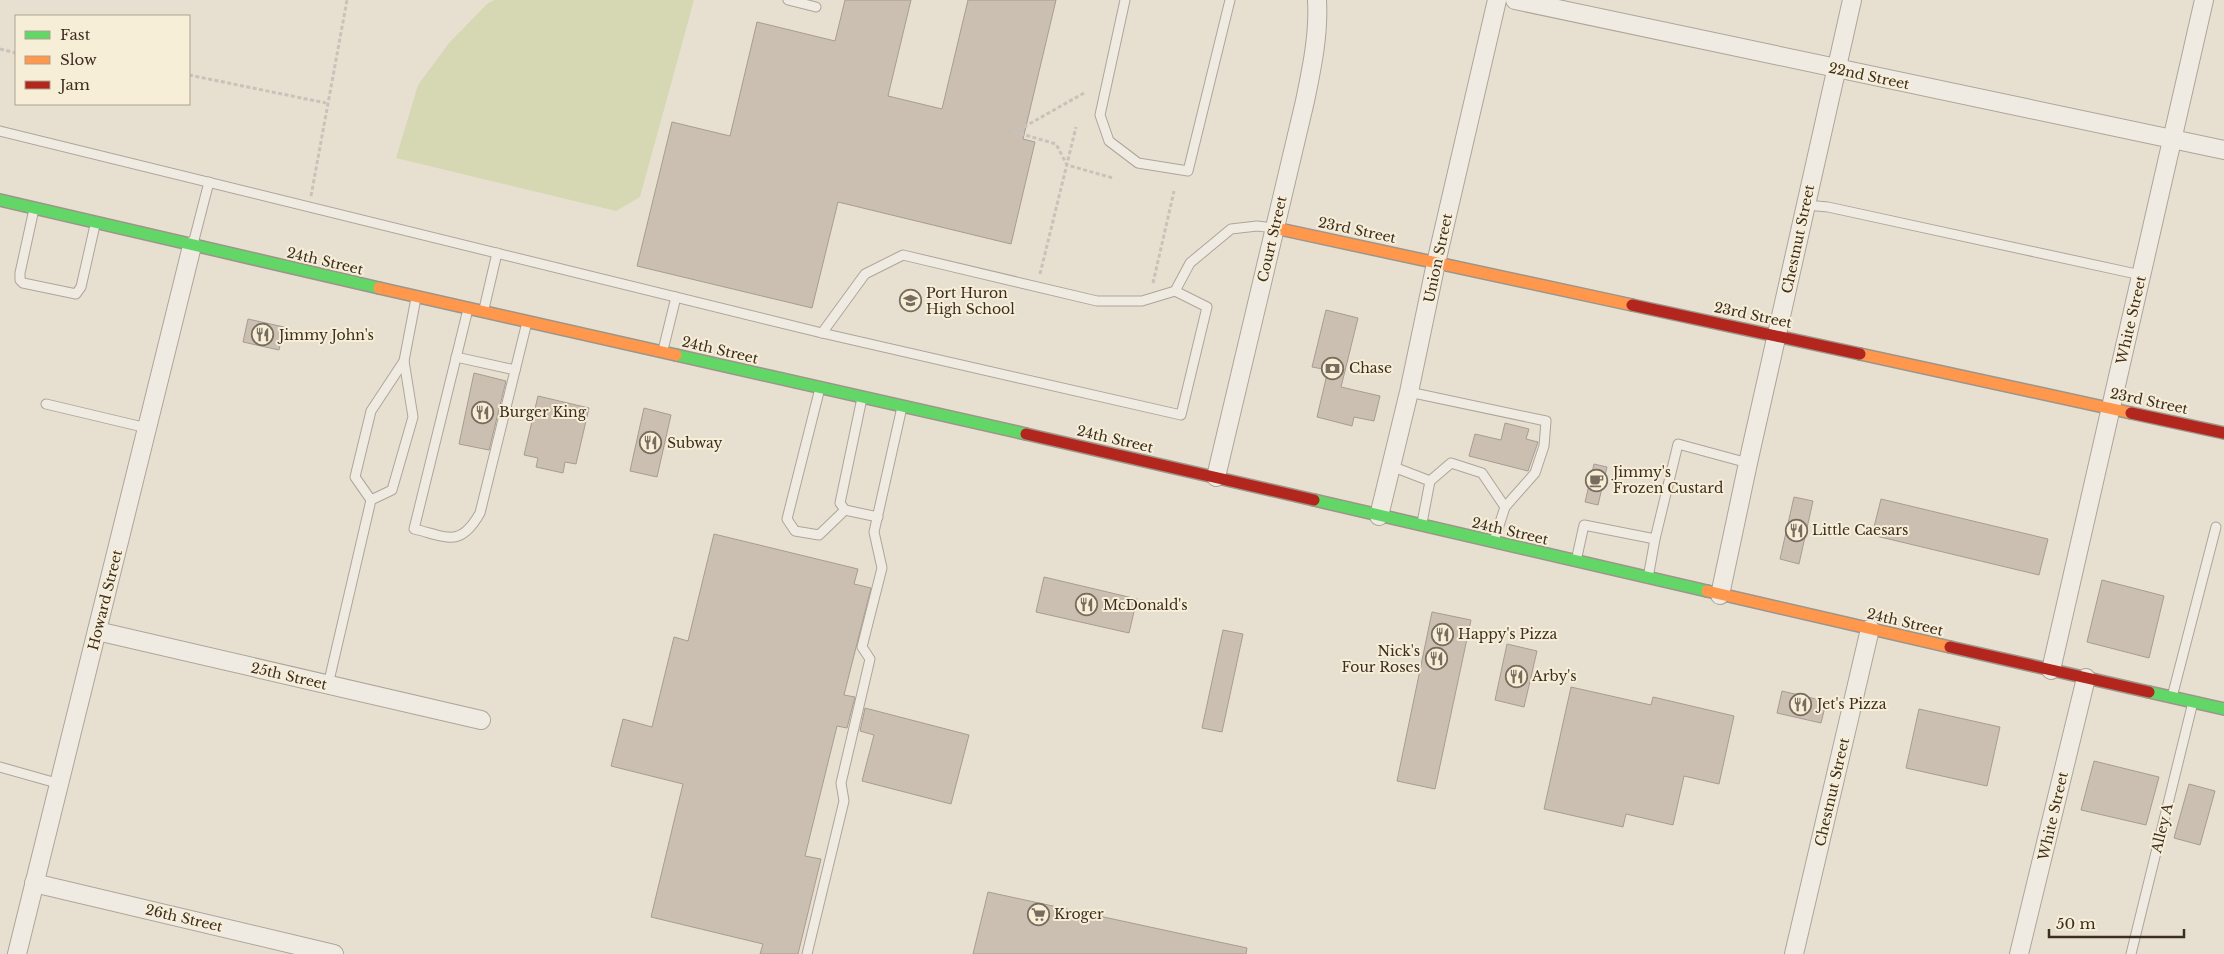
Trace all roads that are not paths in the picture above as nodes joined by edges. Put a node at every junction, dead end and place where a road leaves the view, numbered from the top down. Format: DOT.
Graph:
graph roads {
  1 [pos="788,0"];
  2 [pos="1125,0"];
  3 [pos="1230,0"];
  4 [pos="1317,0"];
  5 [pos="1497,0"];
  6 [pos="1515,0"];
  7 [pos="1852,0"];
  8 [pos="2204,0"];
  9 [pos="816,7"];
  10 [pos="1836,68"];
  11 [pos="0,131"];
  12 [pos="2172,140"];
  13 [pos="2224,150"];
  14 [pos="209,182"];
  15 [pos="0,200"];
  16 [pos="1806,205"];
  17 [pos="34,208"];
  18 [pos="96,223"];
  19 [pos="1275,228"];
  20 [pos="192,246"];
  21 [pos="497,253"];
  22 [pos="1436,263"];
  23 [pos="2141,275"];
  24 [pos="1175,291"];
  25 [pos="416,297"];
  26 [pos="676,297"];
  27 [pos="468,308"];
  28 [pos="483,312"];
  29 [pos="527,322"];
  30 [pos="822,333"];
  31 [pos="1776,336"];
  32 [pos="662,352"];
  33 [pos="456,356"];
  34 [pos="404,361"];
  35 [pos="515,370"];
  36 [pos="820,388"];
  37 [pos="1409,392"];
  38 [pos="862,398"];
  39 [pos="46,404"];
  40 [pos="902,407"];
  41 [pos="2110,408"];
  42 [pos="147,428"];
  43 [pos="2224,433"];
  44 [pos="1748,463"];
  45 [pos="1391,466"];
  46 [pos="1216,477"];
  47 [pos="1430,481"];
  48 [pos="371,500"];
  49 [pos="1505,506"];
  50 [pos="845,510"];
  51 [pos="1379,516"];
  52 [pos="878,517"];
  53 [pos="1421,526"];
  54 [pos="2216,527"];
  55 [pos="1656,539"];
  56 [pos="1493,542"];
  57 [pos="1576,561"];
  58 [pos="1648,578"];
  59 [pos="1720,595"];
  60 [pos="1870,629"];
  61 [pos="97,631"];
  62 [pos="2052,670"];
  63 [pos="2086,678"];
  64 [pos="328,685"];
  65 [pos="2172,697"];
  66 [pos="2193,702"];
  67 [pos="2224,709"];
  68 [pos="481,720"];
  69 [pos="0,768"];
  70 [pos="60,784"];
  71 [pos="34,883"];
  72 [pos="17,954"];
  73 [pos="334,954"];
  74 [pos="807,954"];
  75 [pos="1794,954"];
  76 [pos="2019,954"];
  77 [pos="2131,954"];
  1 -- 9 [label="lane"];
  2 -- 3 [label="lane"];
  4 -- 19 [label="street, Court Street"];
  5 -- 22 [label="street, Union Street"];
  6 -- 10 [label="street, 22nd Street"];
  7 -- 10 [label="street, Chestnut Street"];
  8 -- 12 [label="street, White Street"];
  10 -- 12 [label="street, 22nd Street"];
  10 -- 16 [label="street, Chestnut Street"];
  11 -- 14 [label="lane"];
  12 -- 13 [label="street, 22nd Street"];
  12 -- 23 [label="street, White Street"];
  14 -- 20 [label="lane"];
  14 -- 21 [label="lane"];
  15 -- 17 [label="street, 24th Street"];
  16 -- 23 [label="lane"];
  16 -- 31 [label="street, Chestnut Street"];
  17 -- 18 [label="street, 24th Street"];
  17 -- 18 [label="lane"];
  18 -- 20 [label="street, 24th Street"];
  19 -- 22 [label="street, 23rd Street"];
  19 -- 24 [label="lane"];
  19 -- 46 [label="street, Court Street"];
  20 -- 25 [label="street, 24th Street"];
  20 -- 42 [label="street, Howard Street"];
  21 -- 26 [label="lane"];
  21 -- 28 [label="lane"];
  22 -- 31 [label="street, 23rd Street"];
  22 -- 37 [label="street, Union Street"];
  23 -- 41 [label="street, White Street"];
  24 -- 30 [label="lane"];
  24 -- 30 [label="lane"];
  25 -- 27 [label="street, 24th Street"];
  25 -- 34 [label="lane"];
  26 -- 30 [label="lane"];
  26 -- 32 [label="lane"];
  27 -- 28 [label="street, 24th Street"];
  27 -- 33 [label="lane"];
  28 -- 29 [label="street, 24th Street"];
  29 -- 32 [label="street, 24th Street"];
  29 -- 35 [label="lane"];
  31 -- 41 [label="street, 23rd Street"];
  31 -- 44 [label="street, Chestnut Street"];
  32 -- 36 [label="street, 24th Street"];
  33 -- 35 [label="lane"];
  33 -- 35 [label="lane"];
  34 -- 48 [label="lane"];
  34 -- 48 [label="lane"];
  36 -- 38 [label="street, 24th Street"];
  36 -- 50 [label="lane"];
  37 -- 45 [label="street, Union Street"];
  37 -- 49 [label="lane"];
  38 -- 40 [label="street, 24th Street"];
  38 -- 50 [label="lane"];
  39 -- 42 [label="lane"];
  40 -- 46 [label="street, 24th Street"];
  40 -- 52 [label="lane"];
  41 -- 43 [label="street, 23rd Street"];
  41 -- 62 [label="street, White Street"];
  42 -- 61 [label="street, Howard Street"];
  44 -- 55 [label="lane"];
  44 -- 59 [label="street, Chestnut Street"];
  45 -- 47 [label="lane"];
  45 -- 51 [label="street, Union Street"];
  46 -- 51 [label="street, 24th Street"];
  47 -- 49 [label="lane"];
  47 -- 53 [label="lane"];
  48 -- 64 [label="lane"];
  49 -- 56 [label="lane"];
  50 -- 52 [label="lane"];
  51 -- 53 [label="street, 24th Street"];
  52 -- 74 [label="lane"];
  53 -- 56 [label="street, 24th Street"];
  54 -- 65 [label="lane"];
  55 -- 57 [label="lane"];
  55 -- 58 [label="lane"];
  56 -- 57 [label="street, 24th Street"];
  57 -- 58 [label="street, 24th Street"];
  58 -- 59 [label="street, 24th Street"];
  59 -- 60 [label="street, 24th Street"];
  60 -- 62 [label="street, 24th Street"];
  60 -- 75 [label="street, Chestnut Street"];
  61 -- 64 [label="street, 25th Street"];
  61 -- 70 [label="street, Howard Street"];
  62 -- 63 [label="street, 24th Street"];
  63 -- 65 [label="street, 24th Street"];
  63 -- 76 [label="street, White Street"];
  64 -- 68 [label="street, 25th Street"];
  65 -- 66 [label="street, 24th Street"];
  66 -- 67 [label="street, 24th Street"];
  66 -- 77 [label="lane, Alley A"];
  69 -- 70 [label="lane"];
  70 -- 71 [label="street, Howard Street"];
  71 -- 72 [label="street, Howard Street"];
  71 -- 73 [label="street, 26th Street"];
}
